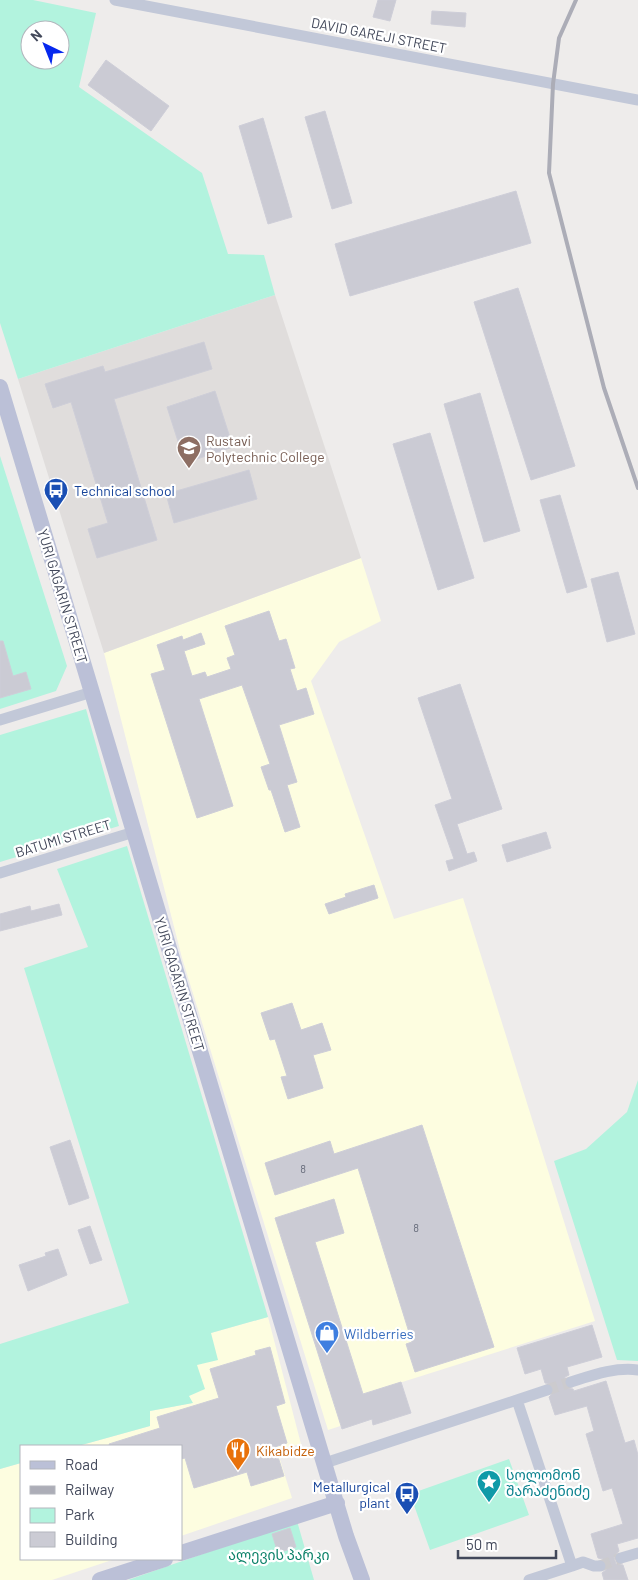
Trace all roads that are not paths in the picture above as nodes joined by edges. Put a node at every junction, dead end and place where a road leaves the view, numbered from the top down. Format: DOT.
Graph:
graph roads {
  1 [pos="115,0"];
  2 [pos="638,100"];
  3 [pos="0,387"];
  4 [pos="92,692"];
  5 [pos="0,720"];
  6 [pos="134,832"];
  7 [pos="0,873"];
  8 [pos="638,1370"];
  9 [pos="572,1382"];
  10 [pos="547,1390"];
  11 [pos="517,1400"];
  12 [pos="325,1463"];
  13 [pos="337,1503"];
  14 [pos="182,1553"];
  15 [pos="638,1553"];
  16 [pos="622,1558"];
  17 [pos="162,1560"];
  18 [pos="572,1566"];
  19 [pos="600,1566"];
  20 [pos="100,1580"];
  21 [pos="362,1580"];
  22 [pos="530,1580"];
  1 -- 2 [label="street, DAVID GAREJI STREET"];
  3 -- 4 [label="street, YURI GAGARIN STREET"];
  4 -- 5 [label="street"];
  4 -- 6 [label="street, YURI GAGARIN STREET"];
  6 -- 7 [label="street, BATUMI STREET"];
  6 -- 12 [label="street, YURI GAGARIN STREET"];
  8 -- 9 [label="street"];
  10 -- 11 [label="street"];
  11 -- 12 [label="street"];
  11 -- 18 [label="street"];
  12 -- 13 [label="street, YURI GAGARIN STREET"];
  13 -- 14 [label="street"];
  13 -- 21 [label="street, YURI GAGARIN STREET"];
  15 -- 16 [label="street"];
  17 -- 20 [label="street"];
  18 -- 19 [label="street"];
  18 -- 22 [label="street"];
}
